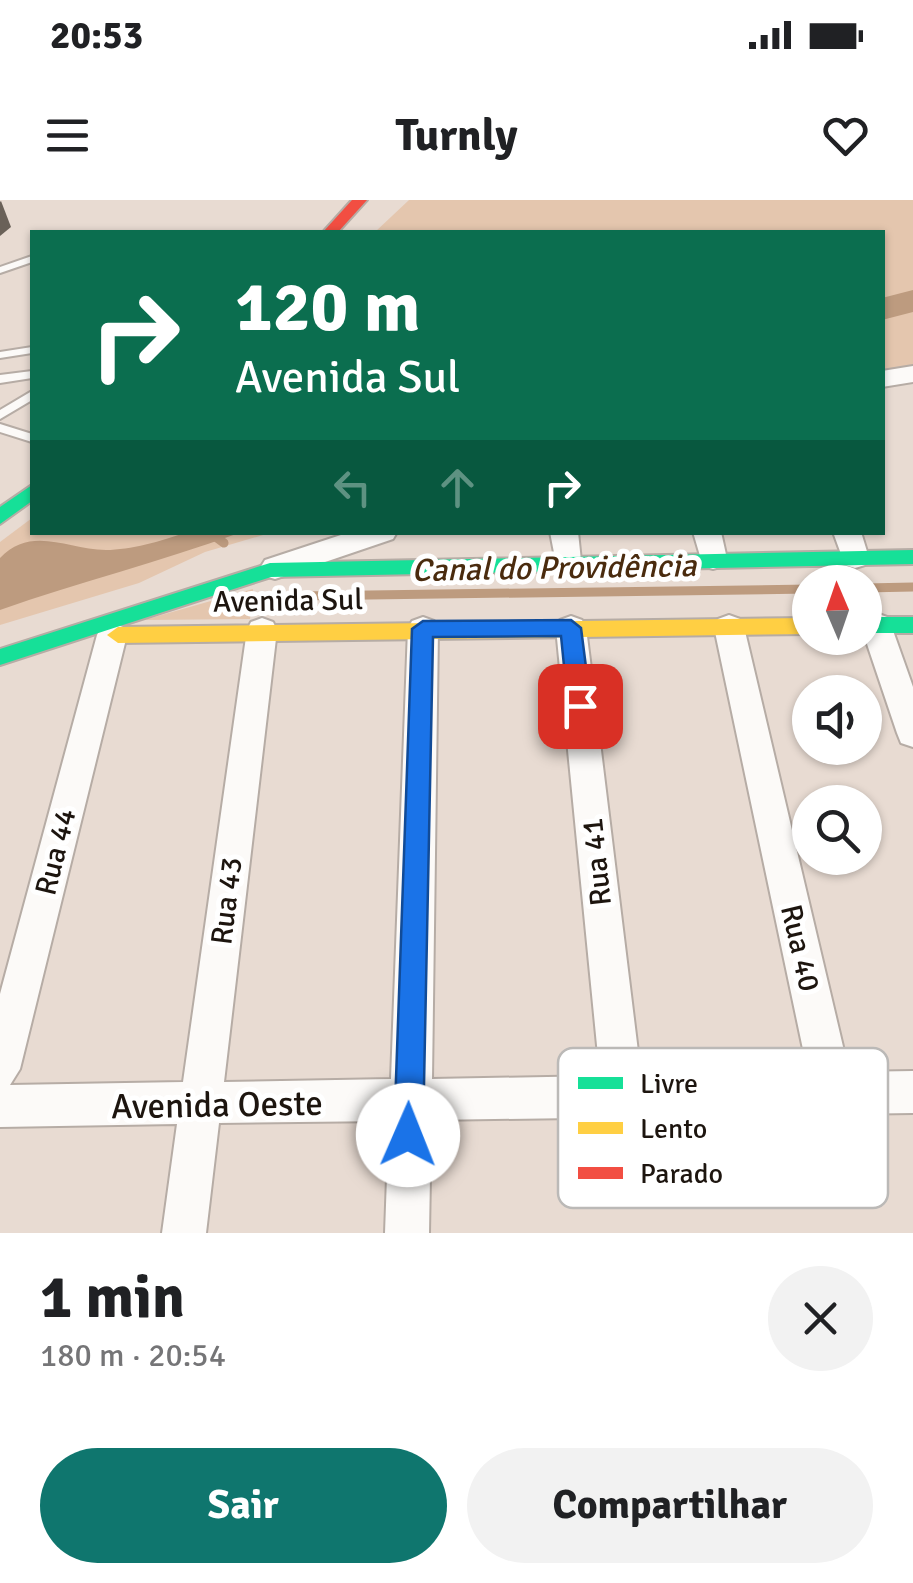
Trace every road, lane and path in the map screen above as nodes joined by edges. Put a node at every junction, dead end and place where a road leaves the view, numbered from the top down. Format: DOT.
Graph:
graph roads {
  1 [pos="360,200"];
  2 [pos="332,230"];
  3 [pos="30,260"];
  4 [pos="0,270"];
  5 [pos="30,350"];
  6 [pos="0,355"];
  7 [pos="30,374"];
  8 [pos="913,374"];
  9 [pos="885,379"];
  10 [pos="0,380"];
  11 [pos="30,396"];
  12 [pos="0,415"];
  13 [pos="0,428"];
  14 [pos="30,437"];
  15 [pos="30,493"];
  16 [pos="0,517"];
  17 [pos="374,535"];
  18 [pos="851,545"];
  19 [pos="710,546"];
  20 [pos="566,547"];
  21 [pos="913,557"];
  22 [pos="270,570"];
  23 [pos="265,613"];
  24 [pos="882,625"];
  25 [pos="913,625"];
  26 [pos="792,626"];
  27 [pos="729,627"];
  28 [pos="571,628"];
  29 [pos="423,629"];
  30 [pos="66,635"];
  31 [pos="112,635"];
  32 [pos="882,653"];
  33 [pos="0,657"];
  34 [pos="913,733"];
  35 [pos="618,1048"];
  36 [pos="822,1048"];
  37 [pos="0,1069"];
  38 [pos="888,1092"];
  39 [pos="913,1092"];
  40 [pos="558,1099"];
  41 [pos="409,1102"];
  42 [pos="0,1106"];
  43 [pos="200,1106"];
  44 [pos="184,1233"];
  45 [pos="408,1233"];
  1 -- 2 [label="street"];
  3 -- 4 [label="lane"];
  5 -- 6 [label="lane"];
  7 -- 10 [label="lane"];
  8 -- 9 [label="street"];
  11 -- 12 [label="lane"];
  13 -- 14 [label="lane"];
  15 -- 16 [label="street"];
  17 -- 22 [label="street"];
  18 -- 19 [label="street"];
  18 -- 21 [label="street"];
  19 -- 20 [label="street"];
  20 -- 22 [label="street"];
  22 -- 23 [label="street, Rua 43"];
  22 -- 30 [label="street"];
  23 -- 29 [label="street, Avenida Sul"];
  23 -- 31 [label="street, Avenida Sul"];
  23 -- 43 [label="street, Rua 43"];
  24 -- 25 [label="street"];
  26 -- 27 [label="street, Avenida Sul"];
  27 -- 28 [label="street, Avenida Sul"];
  27 -- 36 [label="street, Rua 40"];
  28 -- 29 [label="street, Avenida Sul"];
  28 -- 35 [label="street, Rua 41"];
  29 -- 41 [label="street"];
  30 -- 31 [label="street, Avenida Sul"];
  30 -- 33 [label="street"];
  31 -- 37 [label="street, Rua 44"];
  32 -- 34 [label="street"];
  38 -- 39 [label="street, Avenida Oeste"];
  40 -- 41 [label="street, Avenida Oeste"];
  41 -- 43 [label="street, Avenida Oeste"];
  41 -- 45 [label="street"];
  42 -- 43 [label="street, Avenida Oeste"];
  43 -- 44 [label="street, Rua 43"];
}
